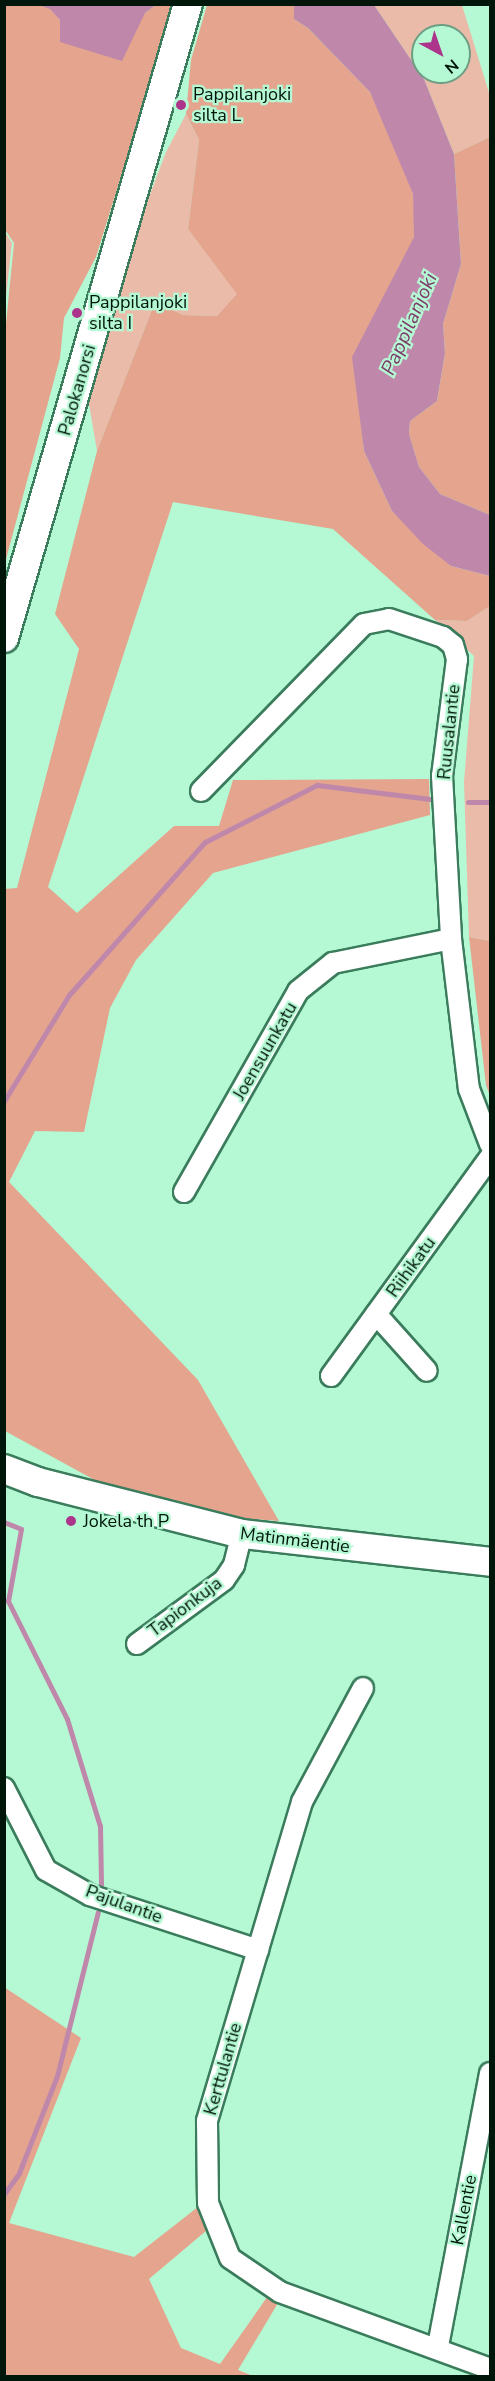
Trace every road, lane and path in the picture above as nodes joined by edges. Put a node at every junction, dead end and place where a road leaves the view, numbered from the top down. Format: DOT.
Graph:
graph roads {
  1 [pos="185,15"];
  2 [pos="4,638"];
  3 [pos="201,791"];
  4 [pos="451,939"];
  5 [pos="490,1144"];
  6 [pos="490,1157"];
  7 [pos="184,1191"];
  8 [pos="376,1314"];
  9 [pos="427,1371"];
  10 [pos="331,1376"];
  11 [pos="4,1448"];
  12 [pos="4,1469"];
  13 [pos="104,1499"];
  14 [pos="242,1534"];
  15 [pos="490,1562"];
  16 [pos="137,1644"];
  17 [pos="363,1688"];
  18 [pos="4,1788"];
  19 [pos="258,1950"];
  20 [pos="490,2073"];
  21 [pos="438,2346"];
  22 [pos="490,2369"];
  1 -- 2 [label="main road, Palokanorsi"];
  3 -- 4 [label="street, Ruusalantie"];
  4 -- 5 [label="street, Ruusalantie"];
  4 -- 7 [label="street, Joensuunkatu"];
  6 -- 8 [label="street, Riihikatu"];
  8 -- 9 [label="street"];
  8 -- 10 [label="street, Riihikatu"];
  11 -- 13 [label="main road, Matinmäentie"];
  12 -- 13 [label="main road, Matinmäentie"];
  13 -- 14 [label="main road, Matinmäentie"];
  14 -- 15 [label="main road, Matinmäentie"];
  14 -- 16 [label="street, Tapionkuja"];
  17 -- 19 [label="street, Kerttulantie"];
  18 -- 19 [label="street, Pajulantie"];
  19 -- 21 [label="street, Kerttulantie"];
  20 -- 21 [label="street, Kallentie"];
  21 -- 22 [label="street, Kerttulantie"];
}
